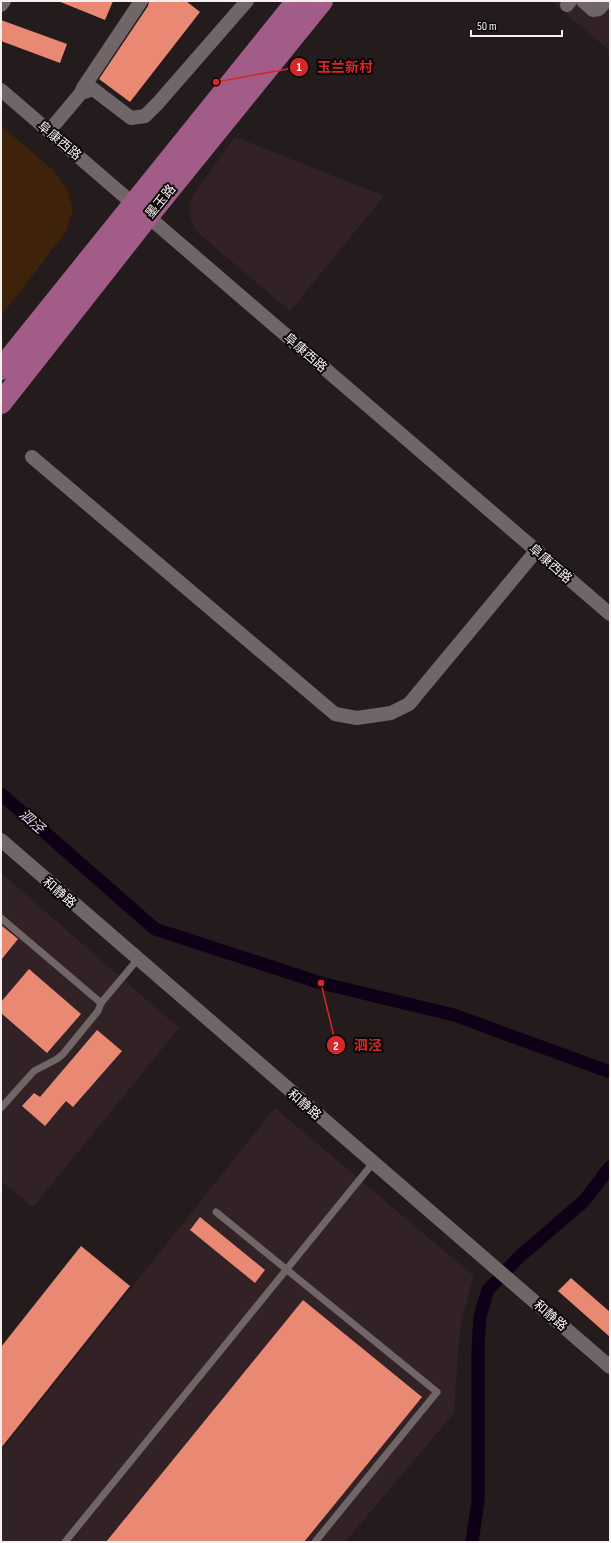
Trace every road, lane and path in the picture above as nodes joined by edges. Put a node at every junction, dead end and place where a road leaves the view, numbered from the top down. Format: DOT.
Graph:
graph roads {
  1 [pos="4,1"];
  2 [pos="141,1"];
  3 [pos="248,1"];
  4 [pos="297,1"];
  5 [pos="322,1"];
  6 [pos="583,1"];
  7 [pos="606,1"];
  8 [pos="1,5"];
  9 [pos="1,90"];
  10 [pos="81,93"];
  11 [pos="49,131"];
  12 [pos="141,210"];
  13 [pos="1,369"];
  14 [pos="1,402"];
  15 [pos="32,457"];
  16 [pos="537,550"];
  17 [pos="610,614"];
  18 [pos="1,840"];
  19 [pos="1,918"];
  20 [pos="138,959"];
  21 [pos="100,1003"];
  22 [pos="1,1108"];
  23 [pos="373,1163"];
  24 [pos="216,1212"];
  25 [pos="287,1269"];
  26 [pos="610,1367"];
  27 [pos="65,1542"];
  28 [pos="315,1542"];
  1 -- 8 [label="street"];
  2 -- 10 [label="street"];
  3 -- 10 [label="street"];
  4 -- 12 [label="main road, 墨玉路"];
  5 -- 12 [label="main road, 墨玉路"];
  6 -- 7 [label="street"];
  9 -- 11 [label="street, 阜康西路"];
  10 -- 11 [label="street"];
  11 -- 12 [label="street, 阜康西路"];
  12 -- 13 [label="main road, 墨玉路"];
  12 -- 14 [label="main road, 墨玉路"];
  12 -- 16 [label="street, 阜康西路"];
  15 -- 16 [label="street"];
  16 -- 17 [label="street, 阜康西路"];
  18 -- 20 [label="street, 和静路"];
  19 -- 21 [label="lane"];
  20 -- 21 [label="lane"];
  20 -- 23 [label="street, 和静路"];
  21 -- 22 [label="lane"];
  23 -- 25 [label="lane"];
  23 -- 26 [label="street, 和静路"];
  24 -- 25 [label="lane"];
  25 -- 27 [label="lane"];
  25 -- 28 [label="lane"];
}
